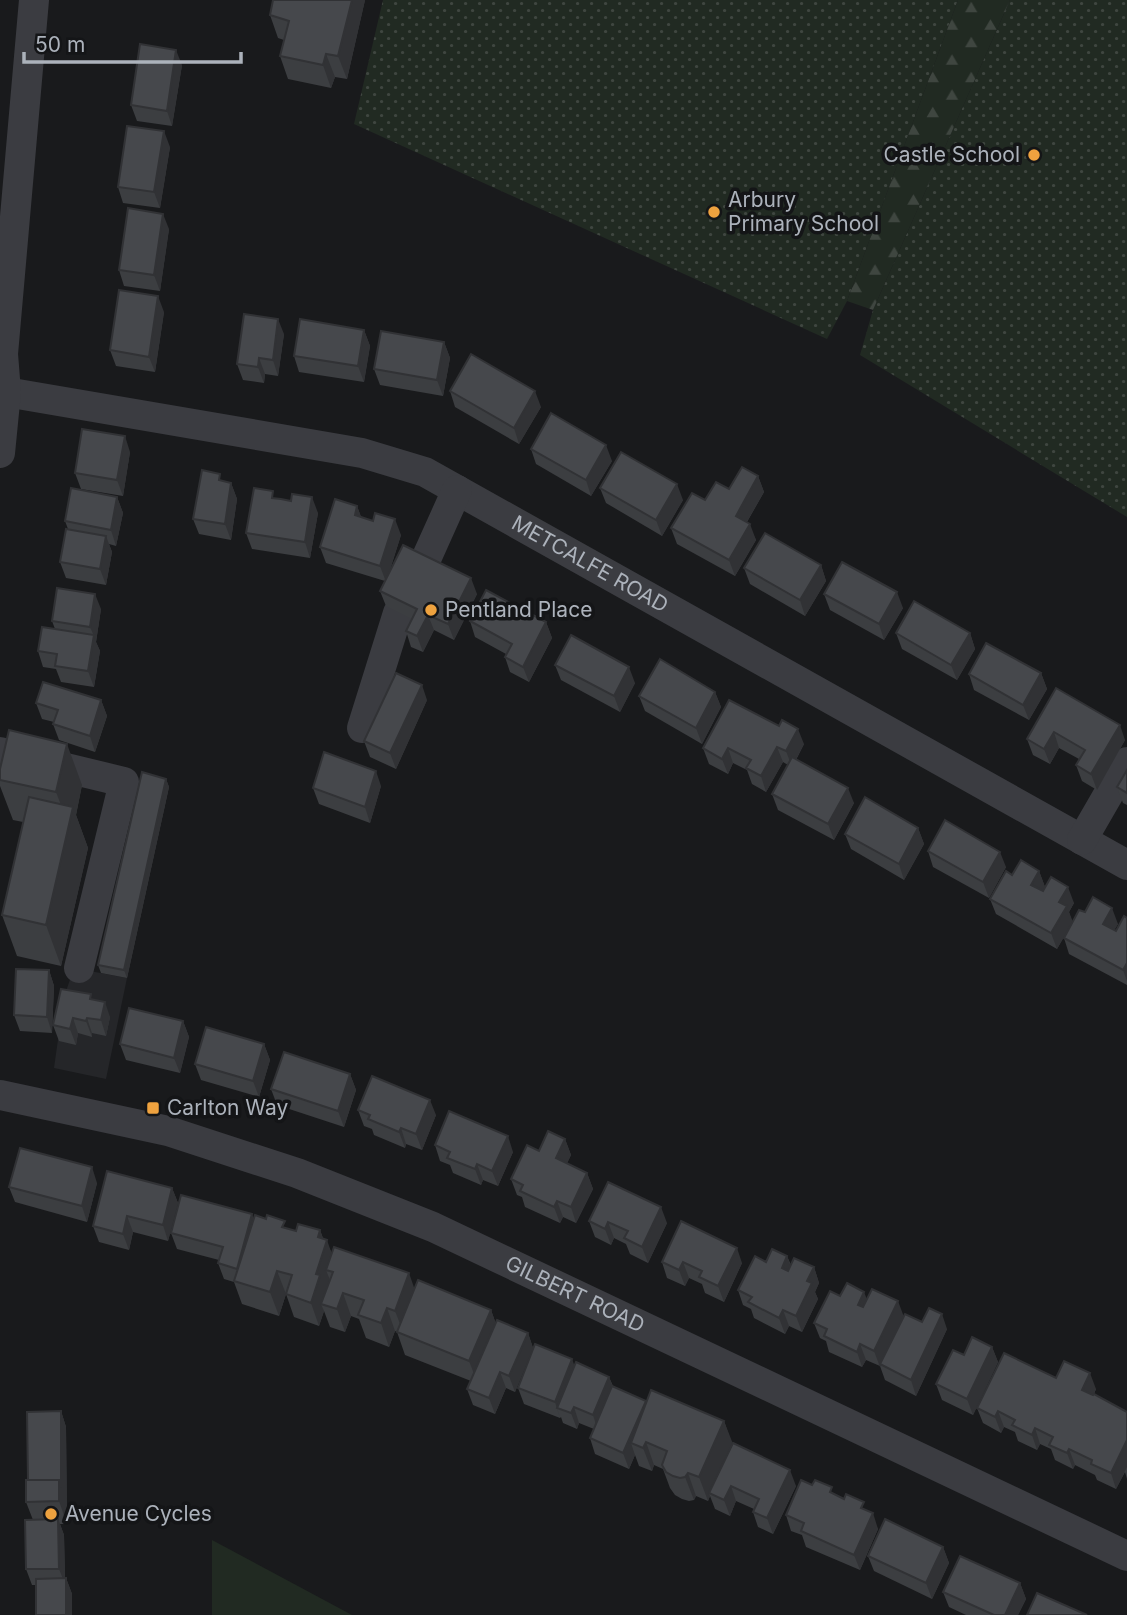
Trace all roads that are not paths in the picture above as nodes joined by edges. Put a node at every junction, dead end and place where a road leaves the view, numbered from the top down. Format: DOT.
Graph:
graph roads {
  1 [pos="34,0"];
  2 [pos="4,298"];
  3 [pos="6,392"];
  4 [pos="0,453"];
  5 [pos="457,490"];
  6 [pos="422,568"];
  7 [pos="398,613"];
  8 [pos="362,728"];
  9 [pos="0,752"];
  10 [pos="1127,762"];
  11 [pos="1082,840"];
  12 [pos="1127,865"];
  13 [pos="79,968"];
  14 [pos="0,1095"];
  15 [pos="1127,1556"];
  1 -- 2 [label="street"];
  2 -- 3 [label="street"];
  3 -- 4 [label="street"];
  3 -- 5 [label="street, METCALFE ROAD"];
  5 -- 6 [label="street"];
  5 -- 11 [label="street, METCALFE ROAD"];
  7 -- 8 [label="street"];
  9 -- 13 [label="street"];
  10 -- 11 [label="street"];
  11 -- 12 [label="street, METCALFE ROAD"];
  14 -- 15 [label="street, GILBERT ROAD"];
}
